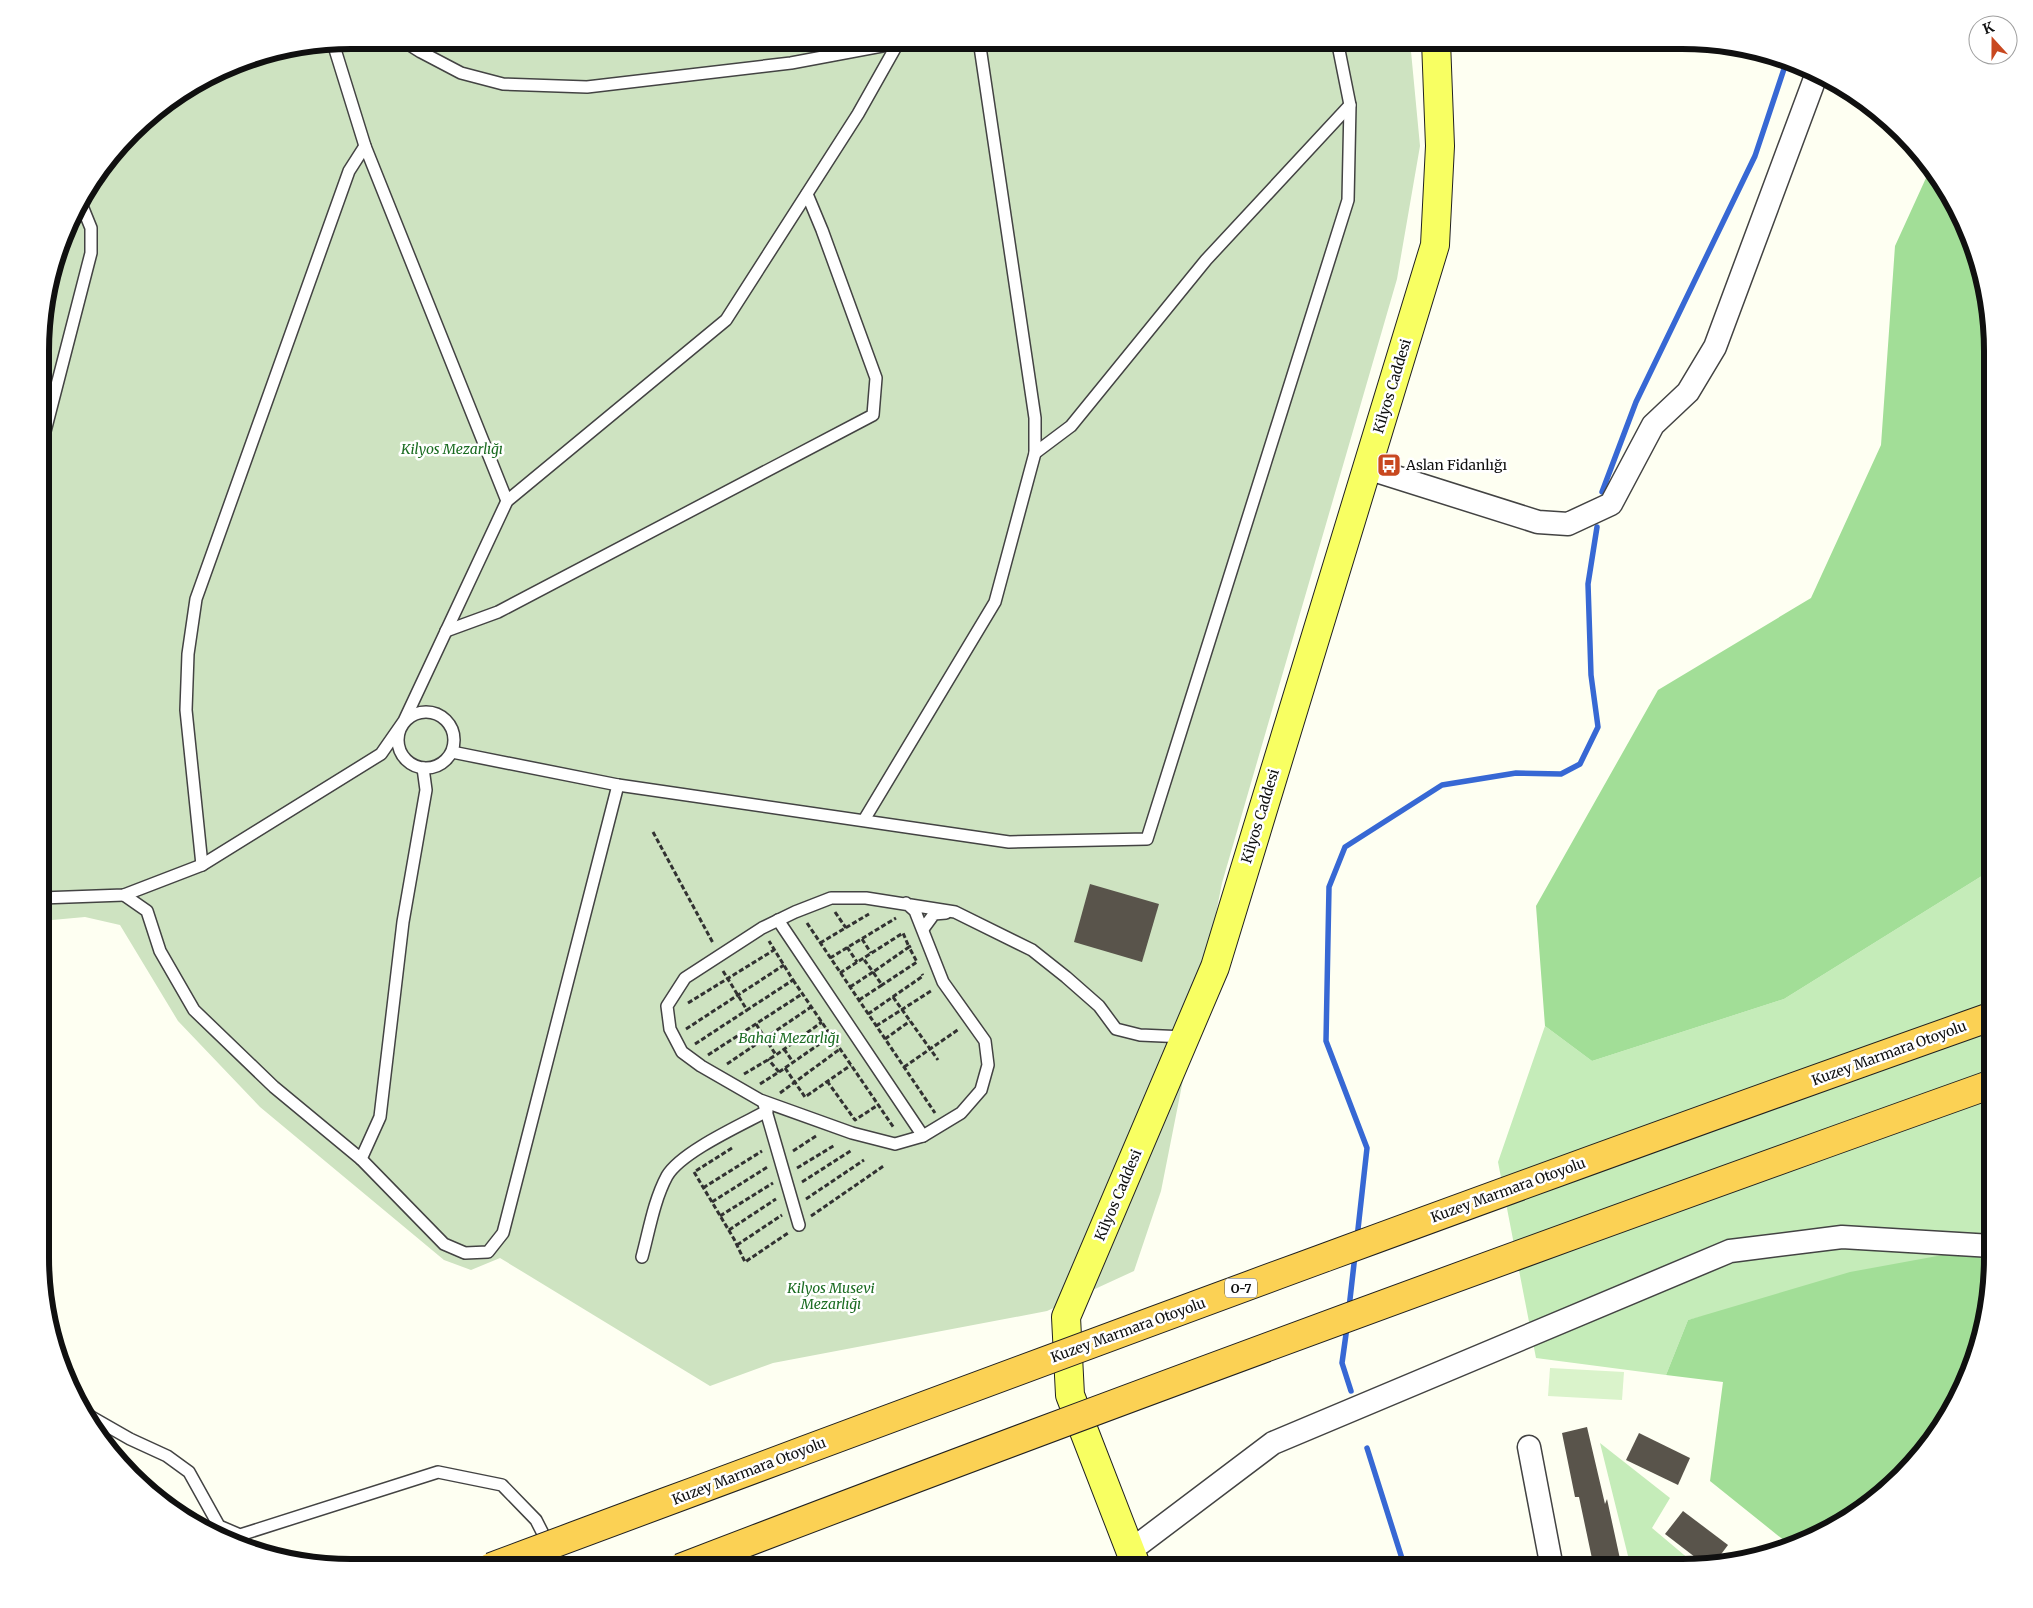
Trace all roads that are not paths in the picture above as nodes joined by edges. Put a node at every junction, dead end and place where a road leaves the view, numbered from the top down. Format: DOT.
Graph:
graph roads {
  1 [pos="335,49"];
  2 [pos="416,49"];
  3 [pos="864,49"];
  4 [pos="897,49"];
  5 [pos="980,49"];
  6 [pos="1339,49"];
  7 [pos="1436,49"];
  8 [pos="1815,79"];
  9 [pos="1350,105"];
  10 [pos="365,146"];
  11 [pos="806,194"];
  12 [pos="84,210"];
  13 [pos="49,416"];
  14 [pos="1035,453"];
  15 [pos="1367,468"];
  16 [pos="508,501"];
  17 [pos="446,631"];
  18 [pos="404,721"];
  19 [pos="452,752"];
  20 [pos="423,768"];
  21 [pos="618,785"];
  22 [pos="864,820"];
  23 [pos="202,865"];
  24 [pos="124,894"];
  25 [pos="49,898"];
  26 [pos="909,905"];
  27 [pos="955,912"];
  28 [pos="778,920"];
  29 [pos="925,934"];
  30 [pos="1984,1019"];
  31 [pos="1185,1037"];
  32 [pos="1984,1087"];
  33 [pos="766,1105"];
  34 [pos="923,1136"];
  35 [pos="361,1159"];
  36 [pos="799,1225"];
  37 [pos="1984,1246"];
  38 [pos="642,1257"];
  39 [pos="97,1420"];
  40 [pos="1529,1447"];
  41 [pos="512,1559"];
  42 [pos="556,1559"];
  43 [pos="703,1559"];
  44 [pos="1134,1559"];
  45 [pos="1135,1559"];
  46 [pos="1550,1559"];
  1 -- 10 [label="lane"];
  2 -- 3 [label="lane"];
  4 -- 11 [label="lane"];
  5 -- 14 [label="lane"];
  6 -- 9 [label="lane"];
  7 -- 15 [label="main road, Kilyos Caddesi"];
  8 -- 15 [label="street"];
  9 -- 14 [label="lane"];
  9 -- 22 [label="lane"];
  10 -- 16 [label="lane"];
  10 -- 23 [label="lane"];
  11 -- 16 [label="lane"];
  11 -- 17 [label="lane"];
  12 -- 13 [label="lane"];
  14 -- 22 [label="lane"];
  15 -- 31 [label="main road, Kilyos Caddesi"];
  16 -- 17 [label="lane"];
  17 -- 18 [label="lane"];
  18 -- 19 [label="lane"];
  18 -- 20 [label="lane"];
  18 -- 23 [label="lane"];
  19 -- 20 [label="lane"];
  19 -- 21 [label="lane"];
  20 -- 35 [label="lane"];
  21 -- 22 [label="lane"];
  21 -- 35 [label="lane"];
  23 -- 24 [label="lane"];
  24 -- 25 [label="lane"];
  24 -- 35 [label="lane"];
  26 -- 27 [label="lane"];
  26 -- 28 [label="lane"];
  26 -- 29 [label="lane"];
  27 -- 29 [label="lane"];
  27 -- 31 [label="lane"];
  28 -- 33 [label="lane"];
  28 -- 34 [label="lane"];
  29 -- 34 [label="lane"];
  30 -- 41 [label="highway, Kuzey Marmara Otoyolu / O-7, bridge"];
  31 -- 44 [label="main road, Kilyos Caddesi"];
  32 -- 43 [label="highway, bridge"];
  33 -- 34 [label="lane"];
  33 -- 36 [label="lane"];
  33 -- 38 [label="lane"];
  37 -- 45 [label="street"];
  39 -- 42 [label="lane"];
  40 -- 46 [label="street"];
}
